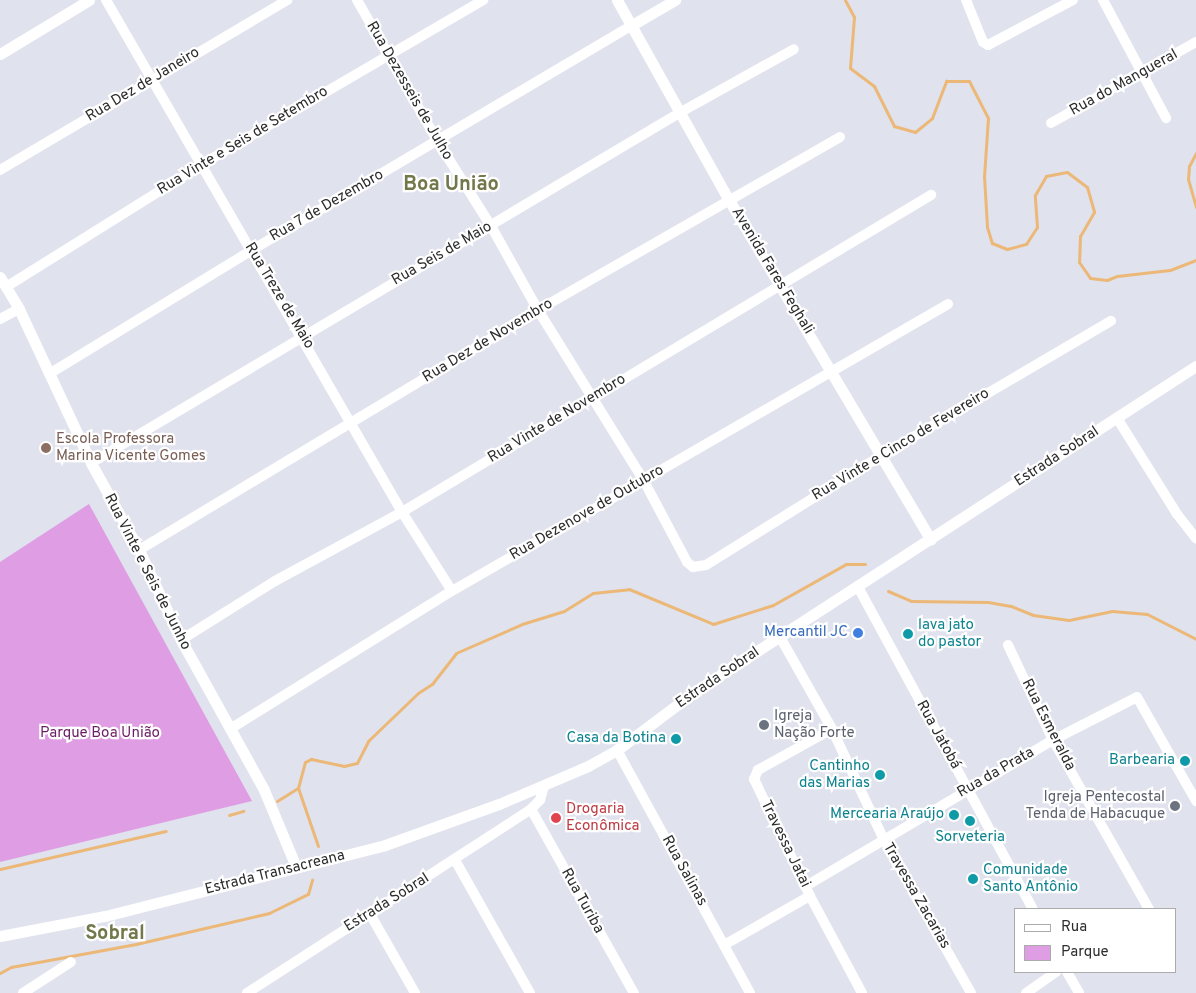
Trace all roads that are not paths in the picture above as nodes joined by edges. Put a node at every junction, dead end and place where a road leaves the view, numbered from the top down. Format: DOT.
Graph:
graph roads {
  1 [pos="89,0"];
  2 [pos="106,0"];
  3 [pos="287,0"];
  4 [pos="357,0"];
  5 [pos="483,0"];
  6 [pos="617,0"];
  7 [pos="674,0"];
  8 [pos="966,0"];
  9 [pos="1073,0"];
  10 [pos="1103,0"];
  11 [pos="632,25"];
  12 [pos="1196,42"];
  13 [pos="794,49"];
  14 [pos="0,54"];
  15 [pos="388,56"];
  16 [pos="1140,74"];
  17 [pos="151,80"];
  18 [pos="681,112"];
  19 [pos="1166,118"];
  20 [pos="1051,123"];
  21 [pos="840,137"];
  22 [pos="438,142"];
  23 [pos="201,165"];
  24 [pos="0,170"];
  25 [pos="931,195"];
  26 [pos="729,200"];
  27 [pos="491,226"];
  28 [pos="252,250"];
  29 [pos="3,282"];
  30 [pos="782,286"];
  31 [pos="948,304"];
  32 [pos="19,309"];
  33 [pos="538,310"];
  34 [pos="0,319"];
  35 [pos="1111,321"];
  36 [pos="302,335"];
  37 [pos="1196,366"];
  38 [pos="832,369"];
  39 [pos="49,374"];
  40 [pos="592,398"];
  41 [pos="1117,418"];
  42 [pos="352,422"];
  43 [pos="880,457"];
  44 [pos="91,463"];
  45 [pos="644,481"];
  46 [pos="402,512"];
  47 [pos="1196,538"];
  48 [pos="931,540"];
  49 [pos="139,550"];
  50 [pos="693,567"];
  51 [pos="858,587"];
  52 [pos="452,591"];
  53 [pos="780,637"];
  54 [pos="181,640"];
  55 [pos="1008,645"];
  56 [pos="230,729"];
  57 [pos="832,729"];
  58 [pos="1053,740"];
  59 [pos="617,750"];
  60 [pos="544,786"];
  61 [pos="968,790"];
  62 [pos="1196,801"];
  63 [pos="531,809"];
  64 [pos="883,838"];
  65 [pos="455,860"];
  66 [pos="296,868"];
  67 [pos="806,886"];
  68 [pos="810,896"];
  69 [pos="1032,908"];
  70 [pos="1148,908"];
  71 [pos="370,914"];
  72 [pos="0,936"];
  73 [pos="724,945"];
  74 [pos="71,962"];
  75 [pos="1055,973"];
  76 [pos="1068,973"];
  77 [pos="23,993"];
  78 [pos="247,993"];
  79 [pos="415,993"];
  80 [pos="530,993"];
  81 [pos="634,993"];
  82 [pos="750,993"];
  83 [pos="862,993"];
  84 [pos="971,993"];
  85 [pos="1026,993"];
  86 [pos="1079,993"];
  1 -- 14 [label="street"];
  2 -- 17 [label="street, Rua Treze de Maio"];
  3 -- 17 [label="street, Rua Dez de Janeiro"];
  4 -- 15 [label="street, Rua Dezesseis de Julho"];
  5 -- 15 [label="street, Rua Vinte e Seis de Setembro"];
  6 -- 11 [label="street, Avenida Fares Feghali"];
  7 -- 11 [label="street"];
  8 -- 9 [label="street"];
  10 -- 16 [label="street"];
  11 -- 18 [label="street, Avenida Fares Feghali"];
  11 -- 22 [label="street, Rua 7 de Dezembro"];
  12 -- 16 [label="street, Rua do Mangueral"];
  13 -- 18 [label="street, Rua Seis de Maio"];
  15 -- 22 [label="street, Rua Dezesseis de Julho"];
  15 -- 23 [label="street, Rua Vinte e Seis de Setembro"];
  16 -- 19 [label="street"];
  16 -- 20 [label="street, Rua do Mangueral"];
  17 -- 23 [label="street, Rua Treze de Maio"];
  17 -- 24 [label="street, Rua Dez de Janeiro"];
  18 -- 26 [label="street, Avenida Fares Feghali"];
  18 -- 27 [label="street, Rua Seis de Maio"];
  21 -- 26 [label="street, Rua Dez de Novembro"];
  22 -- 27 [label="street, Rua Dezesseis de Julho"];
  22 -- 28 [label="street, Rua 7 de Dezembro"];
  23 -- 28 [label="street, Rua Treze de Maio"];
  23 -- 29 [label="street, Rua Vinte e Seis de Setembro"];
  25 -- 30 [label="street, Rua Vinte de Novembro"];
  26 -- 30 [label="street, Avenida Fares Feghali"];
  26 -- 33 [label="street, Rua Dez de Novembro"];
  27 -- 33 [label="street, Rua Dezesseis de Julho"];
  27 -- 36 [label="street, Rua Seis de Maio"];
  28 -- 36 [label="street, Rua Treze de Maio"];
  28 -- 39 [label="street, Rua 7 de Dezembro"];
  29 -- 32 [label="street, Rua Vinte e Seis de Junho"];
  30 -- 38 [label="street, Avenida Fares Feghali"];
  30 -- 40 [label="street, Rua Vinte de Novembro"];
  31 -- 38 [label="street, Rua Dezenove de Outubro"];
  32 -- 34 [label="street"];
  32 -- 39 [label="street, Rua Vinte e Seis de Junho"];
  33 -- 40 [label="street, Rua Dezesseis de Julho"];
  33 -- 42 [label="street, Rua Dez de Novembro"];
  35 -- 43 [label="street, Rua Vinte e Cinco de Fevereiro"];
  36 -- 42 [label="street, Rua Treze de Maio"];
  36 -- 44 [label="street, Rua Seis de Maio"];
  37 -- 41 [label="street, Estrada Sobral"];
  38 -- 43 [label="street, Avenida Fares Feghali"];
  38 -- 45 [label="street, Rua Dezenove de Outubro"];
  39 -- 44 [label="street, Rua Vinte e Seis de Junho"];
  40 -- 45 [label="street, Rua Dezesseis de Julho"];
  40 -- 46 [label="street, Rua Vinte de Novembro"];
  41 -- 47 [label="street"];
  41 -- 48 [label="street, Estrada Sobral"];
  42 -- 46 [label="street, Rua Treze de Maio"];
  42 -- 49 [label="street, Rua Dez de Novembro"];
  43 -- 48 [label="street, Avenida Fares Feghali"];
  43 -- 50 [label="street, Rua Vinte e Cinco de Fevereiro"];
  44 -- 49 [label="street, Rua Vinte e Seis de Junho"];
  45 -- 50 [label="street, Rua Dezesseis de Julho"];
  45 -- 52 [label="street, Rua Dezenove de Outubro"];
  46 -- 52 [label="street, Rua Treze de Maio"];
  46 -- 54 [label="street, Rua Vinte de Novembro"];
  48 -- 51 [label="street, Estrada Sobral"];
  49 -- 54 [label="street, Rua Vinte e Seis de Junho"];
  51 -- 53 [label="street, Estrada Sobral"];
  51 -- 61 [label="street, Rua Jatobá"];
  52 -- 56 [label="street, Rua Dezenove de Outubro"];
  53 -- 57 [label="street, Travessa Zacarias"];
  53 -- 59 [label="street, Estrada Sobral"];
  54 -- 56 [label="street, Rua Vinte e Seis de Junho"];
  55 -- 58 [label="street, Rua Esmeralda"];
  56 -- 66 [label="street, Rua Vinte e Seis de Junho"];
  57 -- 64 [label="street, Travessa Zacarias"];
  57 -- 67 [label="street, Travessa Jatai"];
  58 -- 61 [label="street, Rua da Prata"];
  58 -- 62 [label="street, Rua da Prata"];
  58 -- 70 [label="street, Rua Esmeralda"];
  59 -- 60 [label="street, Estrada Sobral"];
  59 -- 73 [label="street, Rua Salinas"];
  60 -- 63 [label="street, Estrada Sobral"];
  60 -- 66 [label="street, Estrada Transacreana"];
  61 -- 64 [label="street, Rua da Prata"];
  61 -- 69 [label="street, Rua Jatobá"];
  63 -- 65 [label="street, Estrada Sobral"];
  63 -- 81 [label="street, Rua Turiba"];
  64 -- 67 [label="street, Rua da Prata"];
  64 -- 84 [label="street, Travessa Zacarias"];
  65 -- 71 [label="street, Estrada Sobral"];
  65 -- 80 [label="street"];
  66 -- 72 [label="street, Estrada Transacreana"];
  67 -- 68 [label="street, Travessa Jatai"];
  68 -- 73 [label="street"];
  68 -- 83 [label="street, Travessa Jatai"];
  71 -- 78 [label="street, Estrada Sobral"];
  71 -- 79 [label="street"];
  73 -- 82 [label="street, Rua Salinas"];
  74 -- 77 [label="street"];
  75 -- 85 [label="street"];
  76 -- 86 [label="street"];
}
